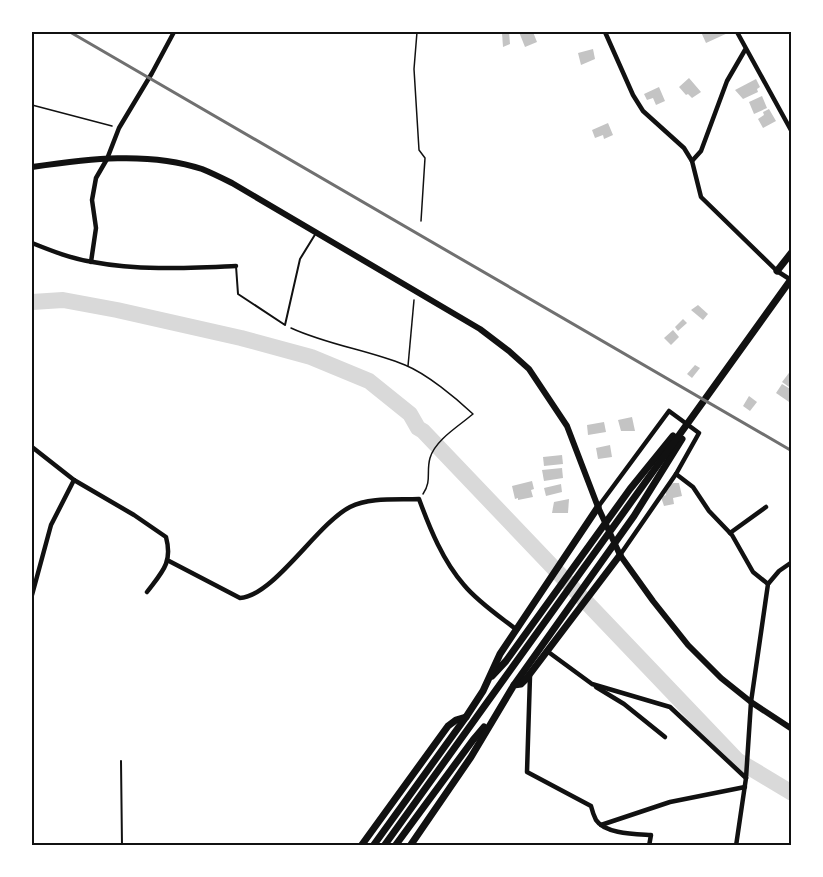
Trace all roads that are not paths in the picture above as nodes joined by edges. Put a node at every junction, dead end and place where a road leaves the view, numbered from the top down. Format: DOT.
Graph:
graph roads {
  1 [pos="174,32"];
  2 [pos="605,32"];
  3 [pos="736,32"];
  4 [pos="745,50"];
  5 [pos="792,132"];
  6 [pos="107,159"];
  7 [pos="692,161"];
  8 [pos="32,167"];
  9 [pos="316,233"];
  10 [pos="32,243"];
  11 [pos="792,252"];
  12 [pos="91,262"];
  13 [pos="236,266"];
  14 [pos="777,271"];
  15 [pos="792,279"];
  16 [pos="715,386"];
  17 [pos="32,447"];
  18 [pos="676,474"];
  19 [pos="74,480"];
  20 [pos="598,507"];
  21 [pos="766,507"];
  22 [pos="730,532"];
  23 [pos="620,555"];
  24 [pos="169,561"];
  25 [pos="792,562"];
  26 [pos="768,584"];
  27 [pos="147,592"];
  28 [pos="32,595"];
  29 [pos="517,630"];
  30 [pos="547,651"];
  31 [pos="530,674"];
  32 [pos="488,680"];
  33 [pos="592,684"];
  34 [pos="514,685"];
  35 [pos="751,702"];
  36 [pos="466,717"];
  37 [pos="490,722"];
  38 [pos="792,729"];
  39 [pos="665,737"];
  40 [pos="122,761"];
  41 [pos="746,778"];
  42 [pos="745,788"];
  43 [pos="601,825"];
  44 [pos="122,846"];
  45 [pos="361,846"];
  46 [pos="373,846"];
  47 [pos="384,846"];
  48 [pos="395,846"];
  49 [pos="410,846"];
  50 [pos="649,846"];
  51 [pos="736,846"];
  1 -- 6 [label="street"];
  2 -- 7 [label="street"];
  3 -- 4 [label="street"];
  4 -- 5 [label="street"];
  4 -- 7 [label="street"];
  6 -- 8 [label="street"];
  6 -- 9 [label="street"];
  6 -- 12 [label="street"];
  7 -- 14 [label="street"];
  9 -- 13 [label="lane"];
  9 -- 20 [label="street"];
  10 -- 12 [label="street"];
  11 -- 14 [label="main road"];
  12 -- 13 [label="street"];
  14 -- 15 [label="street"];
  15 -- 16 [label="main road"];
  16 -- 32 [label="main road"];
  16 -- 34 [label="main road"];
  16 -- 47 [label="main road"];
  17 -- 19 [label="street"];
  18 -- 20 [label="street"];
  18 -- 22 [label="street"];
  18 -- 23 [label="street"];
  19 -- 24 [label="street"];
  19 -- 28 [label="street"];
  20 -- 23 [label="street"];
  20 -- 29 [label="main road"];
  21 -- 22 [label="street"];
  22 -- 26 [label="street"];
  23 -- 30 [label="main road"];
  23 -- 35 [label="street"];
  24 -- 27 [label="street"];
  24 -- 29 [label="street"];
  25 -- 26 [label="street"];
  26 -- 35 [label="street"];
  29 -- 32 [label="main road"];
  30 -- 31 [label="main road"];
  30 -- 33 [label="street"];
  31 -- 34 [label="main road"];
  31 -- 43 [label="street"];
  32 -- 36 [label="main road"];
  33 -- 39 [label="street"];
  33 -- 41 [label="street"];
  34 -- 37 [label="main road"];
  35 -- 38 [label="street"];
  35 -- 41 [label="street"];
  36 -- 45 [label="main road"];
  36 -- 46 [label="main road"];
  37 -- 48 [label="main road"];
  37 -- 49 [label="main road"];
  40 -- 44 [label="lane"];
  41 -- 42 [label="street"];
  42 -- 43 [label="street"];
  42 -- 51 [label="street"];
  43 -- 50 [label="street"];
}
